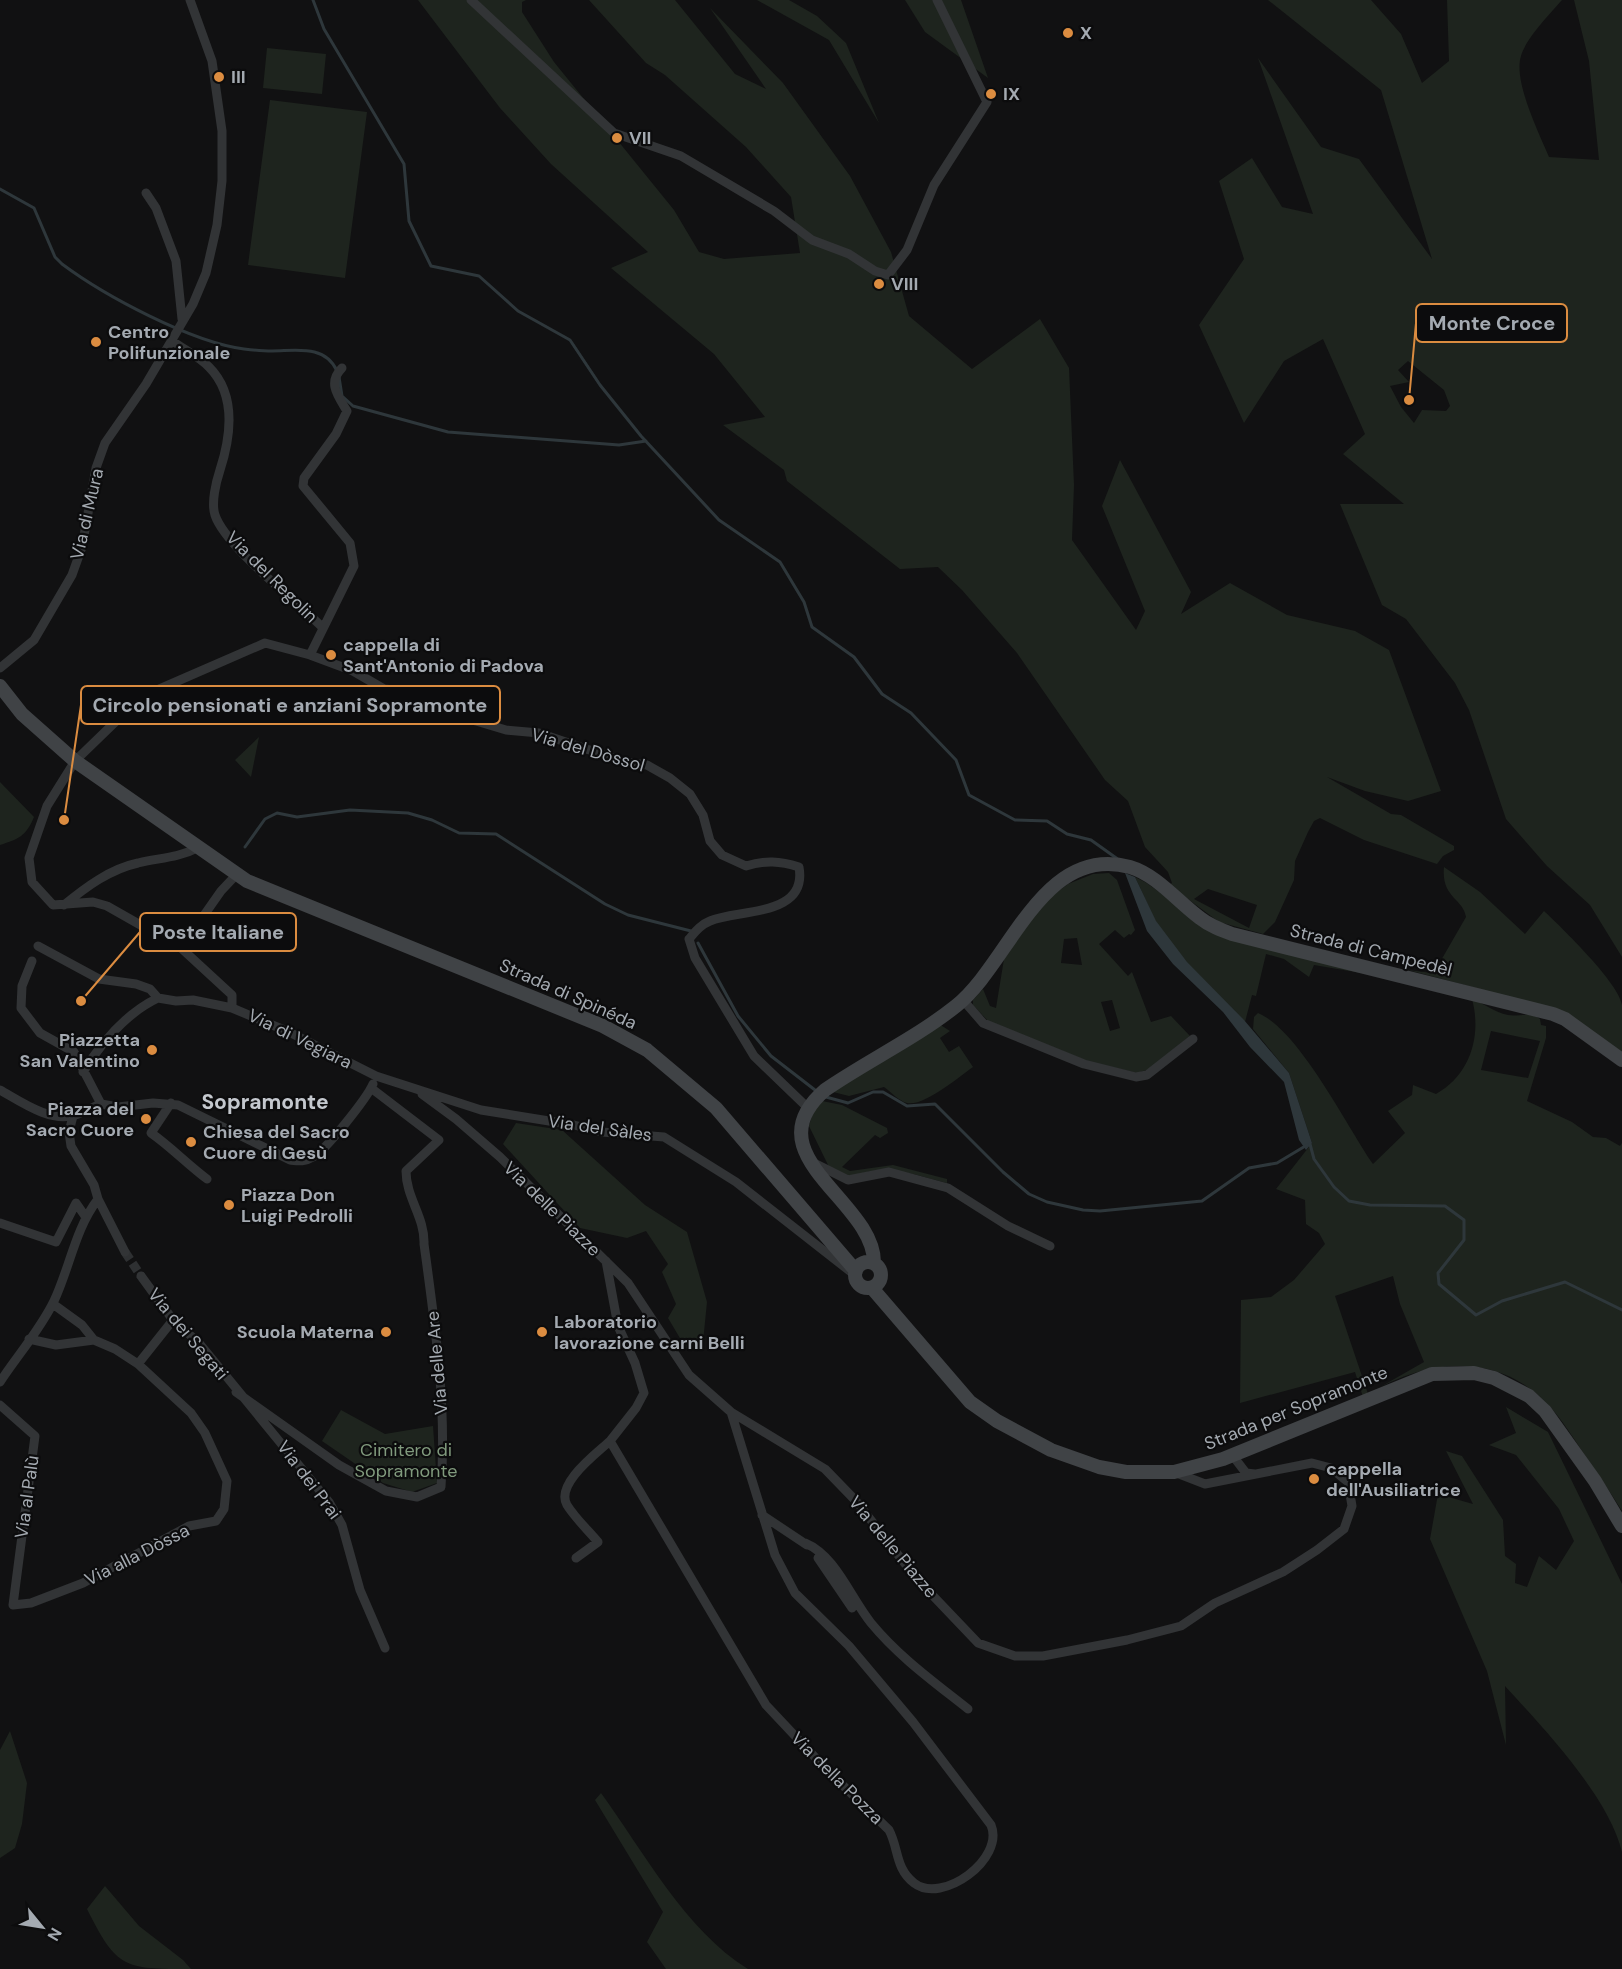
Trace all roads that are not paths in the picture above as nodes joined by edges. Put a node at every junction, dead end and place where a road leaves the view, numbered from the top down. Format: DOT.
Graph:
graph roads {
  1 [pos="190,0"];
  2 [pos="471,0"];
  3 [pos="937,0"];
  4 [pos="146,194"];
  5 [pos="182,320"];
  6 [pos="171,340"];
  7 [pos="339,372"];
  8 [pos="322,628"];
  9 [pos="310,655"];
  10 [pos="0,669"];
  11 [pos="0,687"];
  12 [pos="75,761"];
  13 [pos="197,848"];
  14 [pos="237,874"];
  15 [pos="64,905"];
  16 [pos="38,946"];
  17 [pos="181,948"];
  18 [pos="32,961"];
  19 [pos="158,998"];
  20 [pos="963,1000"];
  21 [pos="232,1008"];
  22 [pos="1192,1039"];
  23 [pos="1622,1060"];
  24 [pos="83,1072"];
  25 [pos="376,1076"];
  26 [pos="371,1088"];
  27 [pos="416,1089"];
  28 [pos="0,1090"];
  29 [pos="171,1103"];
  30 [pos="101,1104"];
  31 [pos="809,1109"];
  32 [pos="73,1116"];
  33 [pos="807,1159"];
  34 [pos="207,1179"];
  35 [pos="98,1199"];
  36 [pos="85,1216"];
  37 [pos="0,1222"];
  38 [pos="1050,1246"];
  39 [pos="125,1252"];
  40 [pos="606,1261"];
  41 [pos="874,1263"];
  42 [pos="856,1273"];
  43 [pos="141,1276"];
  44 [pos="872,1287"];
  45 [pos="52,1304"];
  46 [pos="173,1320"];
  47 [pos="29,1339"];
  48 [pos="94,1340"];
  49 [pos="138,1364"];
  50 [pos="0,1382"];
  51 [pos="236,1392"];
  52 [pos="0,1405"];
  53 [pos="731,1412"];
  54 [pos="610,1441"];
  55 [pos="1233,1456"];
  56 [pos="1174,1472"];
  57 [pos="1264,1474"];
  58 [pos="762,1515"];
  59 [pos="1622,1526"];
  60 [pos="805,1543"];
  61 [pos="576,1558"];
  62 [pos="13,1605"];
  63 [pos="852,1608"];
  64 [pos="385,1648"];
  65 [pos="968,1709"];
  1 -- 5 [label="street, Via di Mura"];
  2 -- 3 [label="street"];
  4 -- 5 [label="street"];
  5 -- 6 [label="street, Via di Mura"];
  6 -- 8 [label="street, Via del Regolin"];
  6 -- 10 [label="street, Via di Mura"];
  7 -- 8 [label="street"];
  8 -- 9 [label="street"];
  9 -- 12 [label="street, Via del Dòssol"];
  9 -- 31 [label="street, Via del Dòssol"];
  11 -- 12 [label="main road, Strada di Spinéda"];
  12 -- 13 [label="main road, Strada di Spinéda"];
  12 -- 15 [label="street, Via del Dòssol"];
  13 -- 14 [label="main road, Strada di Spinéda"];
  13 -- 15 [label="street"];
  14 -- 17 [label="street"];
  14 -- 42 [label="main road, Strada di Spinéda"];
  15 -- 17 [label="street, Via di Vegiara"];
  16 -- 19 [label="street"];
  17 -- 21 [label="street, Via di Vegiara"];
  18 -- 24 [label="street"];
  19 -- 21 [label="street"];
  19 -- 24 [label="street"];
  20 -- 22 [label="street"];
  20 -- 23 [label="main road, Strada di Campedèl"];
  20 -- 31 [label="main road"];
  21 -- 25 [label="street, Via di Vegiara"];
  24 -- 30 [label="street"];
  25 -- 26 [label="street"];
  25 -- 27 [label="street, Via del Sàles"];
  26 -- 29 [label="street"];
  26 -- 51 [label="street, Via delle Are"];
  27 -- 40 [label="street, Via delle Piazze"];
  27 -- 42 [label="street, Via del Sàles"];
  28 -- 32 [label="street"];
  29 -- 30 [label="street"];
  29 -- 34 [label="street"];
  30 -- 32 [label="street"];
  31 -- 33 [label="main road"];
  32 -- 35 [label="street"];
  33 -- 38 [label="street"];
  33 -- 41 [label="main road"];
  35 -- 36 [label="street"];
  35 -- 39 [label="street"];
  36 -- 37 [label="street"];
  36 -- 45 [label="street"];
  40 -- 53 [label="street, Via delle Piazze"];
  40 -- 54 [label="street"];
  41 -- 42 [label="main road"];
  41 -- 44 [label="main road"];
  42 -- 44 [label="main road"];
  43 -- 46 [label="street, Via dei Segati"];
  44 -- 56 [label="main road, Strada per Sopramonte"];
  45 -- 47 [label="street"];
  45 -- 48 [label="street, Via alla Dòssa"];
  46 -- 49 [label="street"];
  46 -- 51 [label="street, Via dei Segati"];
  47 -- 48 [label="street"];
  47 -- 50 [label="street"];
  48 -- 49 [label="street, Via alla Dòssa"];
  49 -- 62 [label="street, Via alla Dòssa"];
  51 -- 64 [label="street, Via dei Prai"];
  52 -- 62 [label="street, Via al Palù"];
  53 -- 57 [label="street, Via delle Piazze"];
  53 -- 58 [label="street, Via della Pozza"];
  54 -- 58 [label="street, Via della Pozza"];
  54 -- 61 [label="street"];
  55 -- 56 [label="main road, Strada per Sopramonte"];
  55 -- 57 [label="street"];
  55 -- 59 [label="main road, Strada per Sopramonte"];
  56 -- 57 [label="street, Via delle Piazze"];
  58 -- 60 [label="street"];
  60 -- 63 [label="street"];
  60 -- 65 [label="street"];
}
